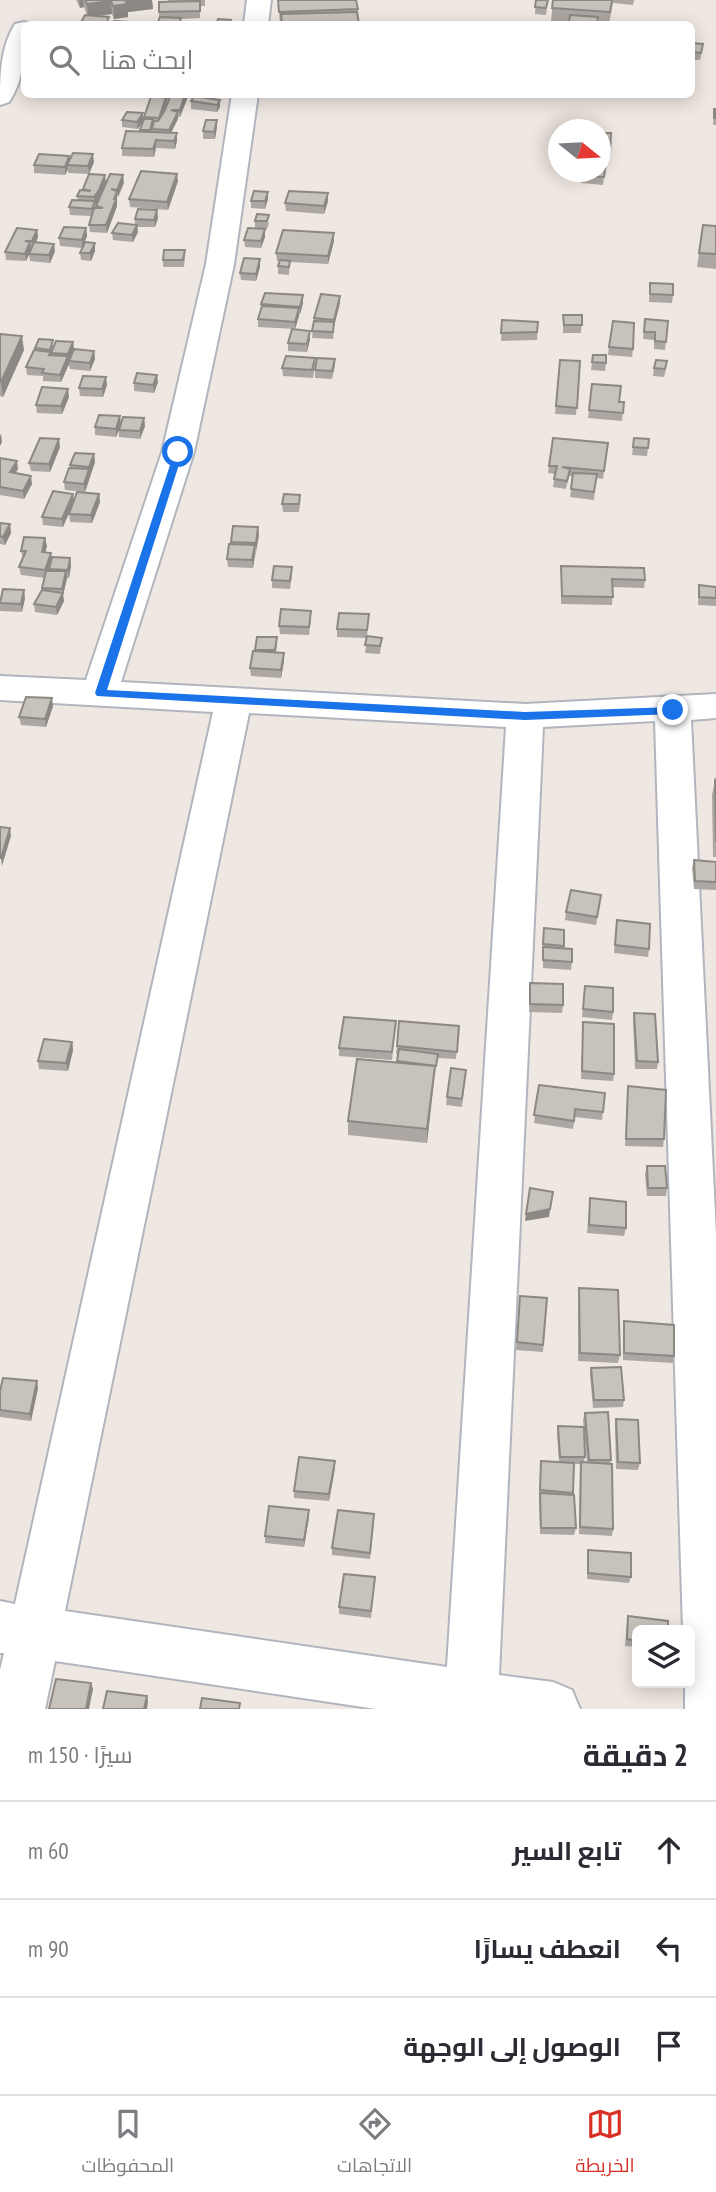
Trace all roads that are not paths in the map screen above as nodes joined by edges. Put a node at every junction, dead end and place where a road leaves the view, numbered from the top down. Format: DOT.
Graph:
graph roads {
  1 [pos="259,0"];
  2 [pos="256,21"];
  3 [pos="21,39"];
  4 [pos="0,97"];
  5 [pos="245,98"];
  6 [pos="0,688"];
  7 [pos="100,693"];
  8 [pos="233,702"];
  9 [pos="716,706"];
  10 [pos="673,710"];
  11 [pos="525,716"];
  12 [pos="17,1629"];
  13 [pos="472,1703"];
  14 [pos="18,1709"];
  15 [pos="553,1709"];
  16 [pos="712,1709"];
  1 -- 2 [label="street"];
  3 -- 4 [label="street"];
  5 -- 7 [label="street"];
  6 -- 7 [label="street"];
  7 -- 8 [label="street"];
  8 -- 11 [label="street"];
  8 -- 12 [label="street"];
  9 -- 10 [label="street"];
  10 -- 11 [label="street"];
  10 -- 16 [label="street"];
  11 -- 13 [label="street"];
  12 -- 13 [label="street"];
  12 -- 14 [label="street"];
  13 -- 15 [label="street"];
}
